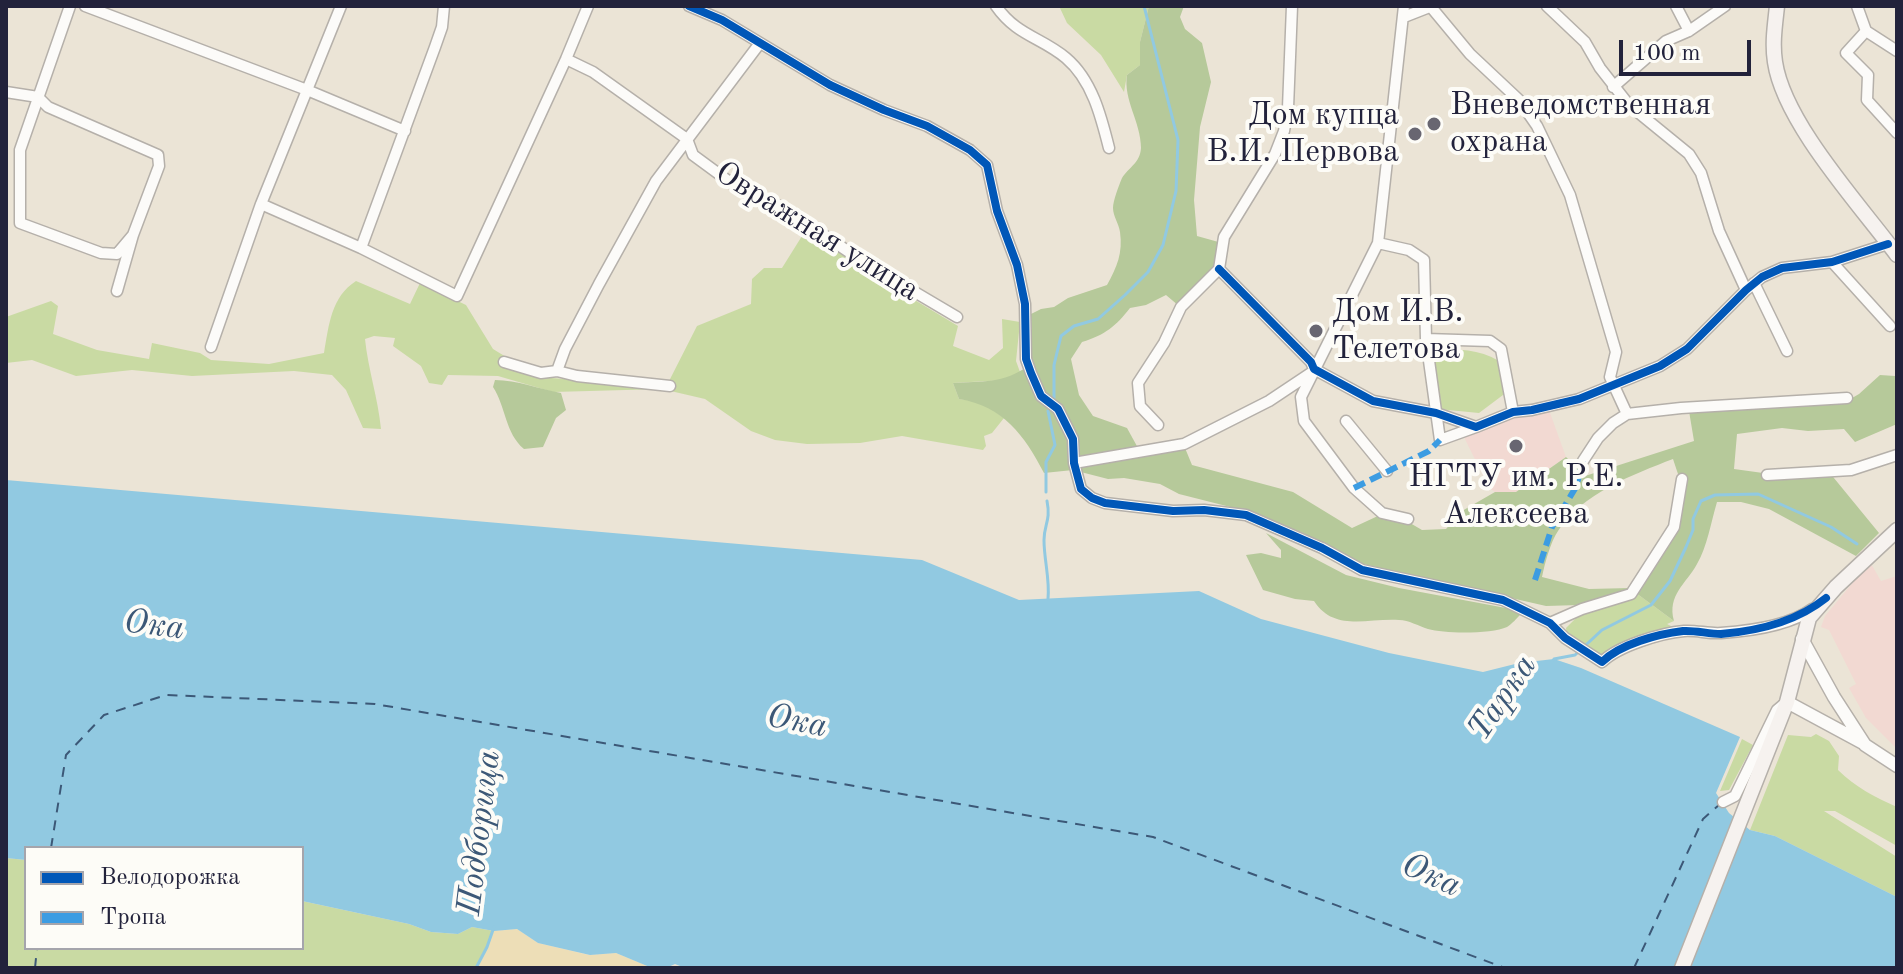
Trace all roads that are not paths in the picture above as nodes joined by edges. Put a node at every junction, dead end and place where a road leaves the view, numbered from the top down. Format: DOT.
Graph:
graph roads {
  1 [pos="70,6"];
  2 [pos="85,6"];
  3 [pos="341,6"];
  4 [pos="444,6"];
  5 [pos="588,6"];
  6 [pos="689,6"];
  7 [pos="996,6"];
  8 [pos="1292,6"];
  9 [pos="1547,6"];
  10 [pos="1676,6"];
  11 [pos="1725,6"];
  12 [pos="1777,6"];
  13 [pos="1857,6"];
  14 [pos="1431,7"];
  15 [pos="1404,11"];
  16 [pos="1689,31"];
  17 [pos="1866,31"];
  18 [pos="760,43"];
  19 [pos="1897,51"];
  20 [pos="566,59"];
  21 [pos="1613,87"];
  22 [pos="307,90"];
  23 [pos="6,92"];
  24 [pos="38,97"];
  25 [pos="405,131"];
  26 [pos="1897,133"];
  27 [pos="687,139"];
  28 [pos="1109,148"];
  29 [pos="261,204"];
  30 [pos="133,235"];
  31 [pos="1378,243"];
  32 [pos="361,248"];
  33 [pos="1893,249"];
  34 [pos="1832,262"];
  35 [pos="1219,269"];
  36 [pos="1750,286"];
  37 [pos="117,291"];
  38 [pos="957,317"];
  39 [pos="1890,326"];
  40 [pos="1426,339"];
  41 [pos="211,347"];
  42 [pos="1787,351"];
  43 [pos="504,362"];
  44 [pos="557,371"];
  45 [pos="1313,371"];
  46 [pos="670,386"];
  47 [pos="1613,386"];
  48 [pos="1847,398"];
  49 [pos="1513,412"];
  50 [pos="1436,413"];
  51 [pos="1627,414"];
  52 [pos="1346,421"];
  53 [pos="1158,425"];
  54 [pos="1476,427"];
  55 [pos="1897,455"];
  56 [pos="1583,461"];
  57 [pos="1074,463"];
  58 [pos="1387,471"];
  59 [pos="1767,475"];
  60 [pos="1682,479"];
  61 [pos="1408,519"];
  62 [pos="1897,530"];
  63 [pos="1826,598"];
  64 [pos="1550,623"];
  65 [pos="1802,639"];
  66 [pos="1787,702"];
  67 [pos="1865,745"];
  68 [pos="1897,766"];
  69 [pos="1723,802"];
  70 [pos="1682,968"];
  1 -- 24 [label="street"];
  2 -- 22 [label="street"];
  3 -- 22 [label="street"];
  4 -- 25 [label="street"];
  5 -- 20 [label="street"];
  6 -- 18 [label="street"];
  7 -- 28 [label="street"];
  8 -- 35 [label="street"];
  9 -- 21 [label="street"];
  10 -- 16 [label="street"];
  11 -- 16 [label="street"];
  12 -- 33 [label="main road"];
  13 -- 17 [label="street"];
  14 -- 15 [label="street"];
  14 -- 47 [label="street"];
  15 -- 31 [label="street"];
  16 -- 21 [label="street"];
  17 -- 19 [label="street"];
  17 -- 26 [label="street"];
  18 -- 27 [label="street"];
  18 -- 57 [label="street"];
  20 -- 27 [label="street, Овражная улица"];
  20 -- 32 [label="street"];
  21 -- 36 [label="street"];
  22 -- 25 [label="street"];
  22 -- 29 [label="street"];
  23 -- 24 [label="street"];
  24 -- 30 [label="street"];
  24 -- 30 [label="street"];
  25 -- 32 [label="street"];
  27 -- 38 [label="street, Овражная улица"];
  27 -- 44 [label="street"];
  29 -- 32 [label="street"];
  29 -- 41 [label="street"];
  30 -- 37 [label="street"];
  31 -- 40 [label="street"];
  31 -- 45 [label="street"];
  33 -- 34 [label="street"];
  34 -- 36 [label="street"];
  34 -- 39 [label="street"];
  35 -- 45 [label="street"];
  35 -- 53 [label="street"];
  36 -- 42 [label="street"];
  36 -- 47 [label="street"];
  40 -- 49 [label="street"];
  40 -- 50 [label="street"];
  43 -- 44 [label="street"];
  44 -- 46 [label="street"];
  45 -- 50 [label="street"];
  45 -- 57 [label="street"];
  45 -- 61 [label="street"];
  47 -- 49 [label="street"];
  47 -- 51 [label="street"];
  48 -- 51 [label="street"];
  49 -- 54 [label="street"];
  50 -- 54 [label="street"];
  50 -- 54 [label="street"];
  51 -- 56 [label="street"];
  52 -- 58 [label="street"];
  55 -- 59 [label="street"];
  57 -- 64 [label="street"];
  60 -- 64 [label="street"];
  62 -- 63 [label="main road"];
  63 -- 64 [label="street"];
  63 -- 65 [label="main road"];
  65 -- 66 [label="main road"];
  65 -- 67 [label="street"];
  66 -- 67 [label="street"];
  66 -- 69 [label="street"];
  66 -- 70 [label="main road"];
  67 -- 68 [label="street"];
}
